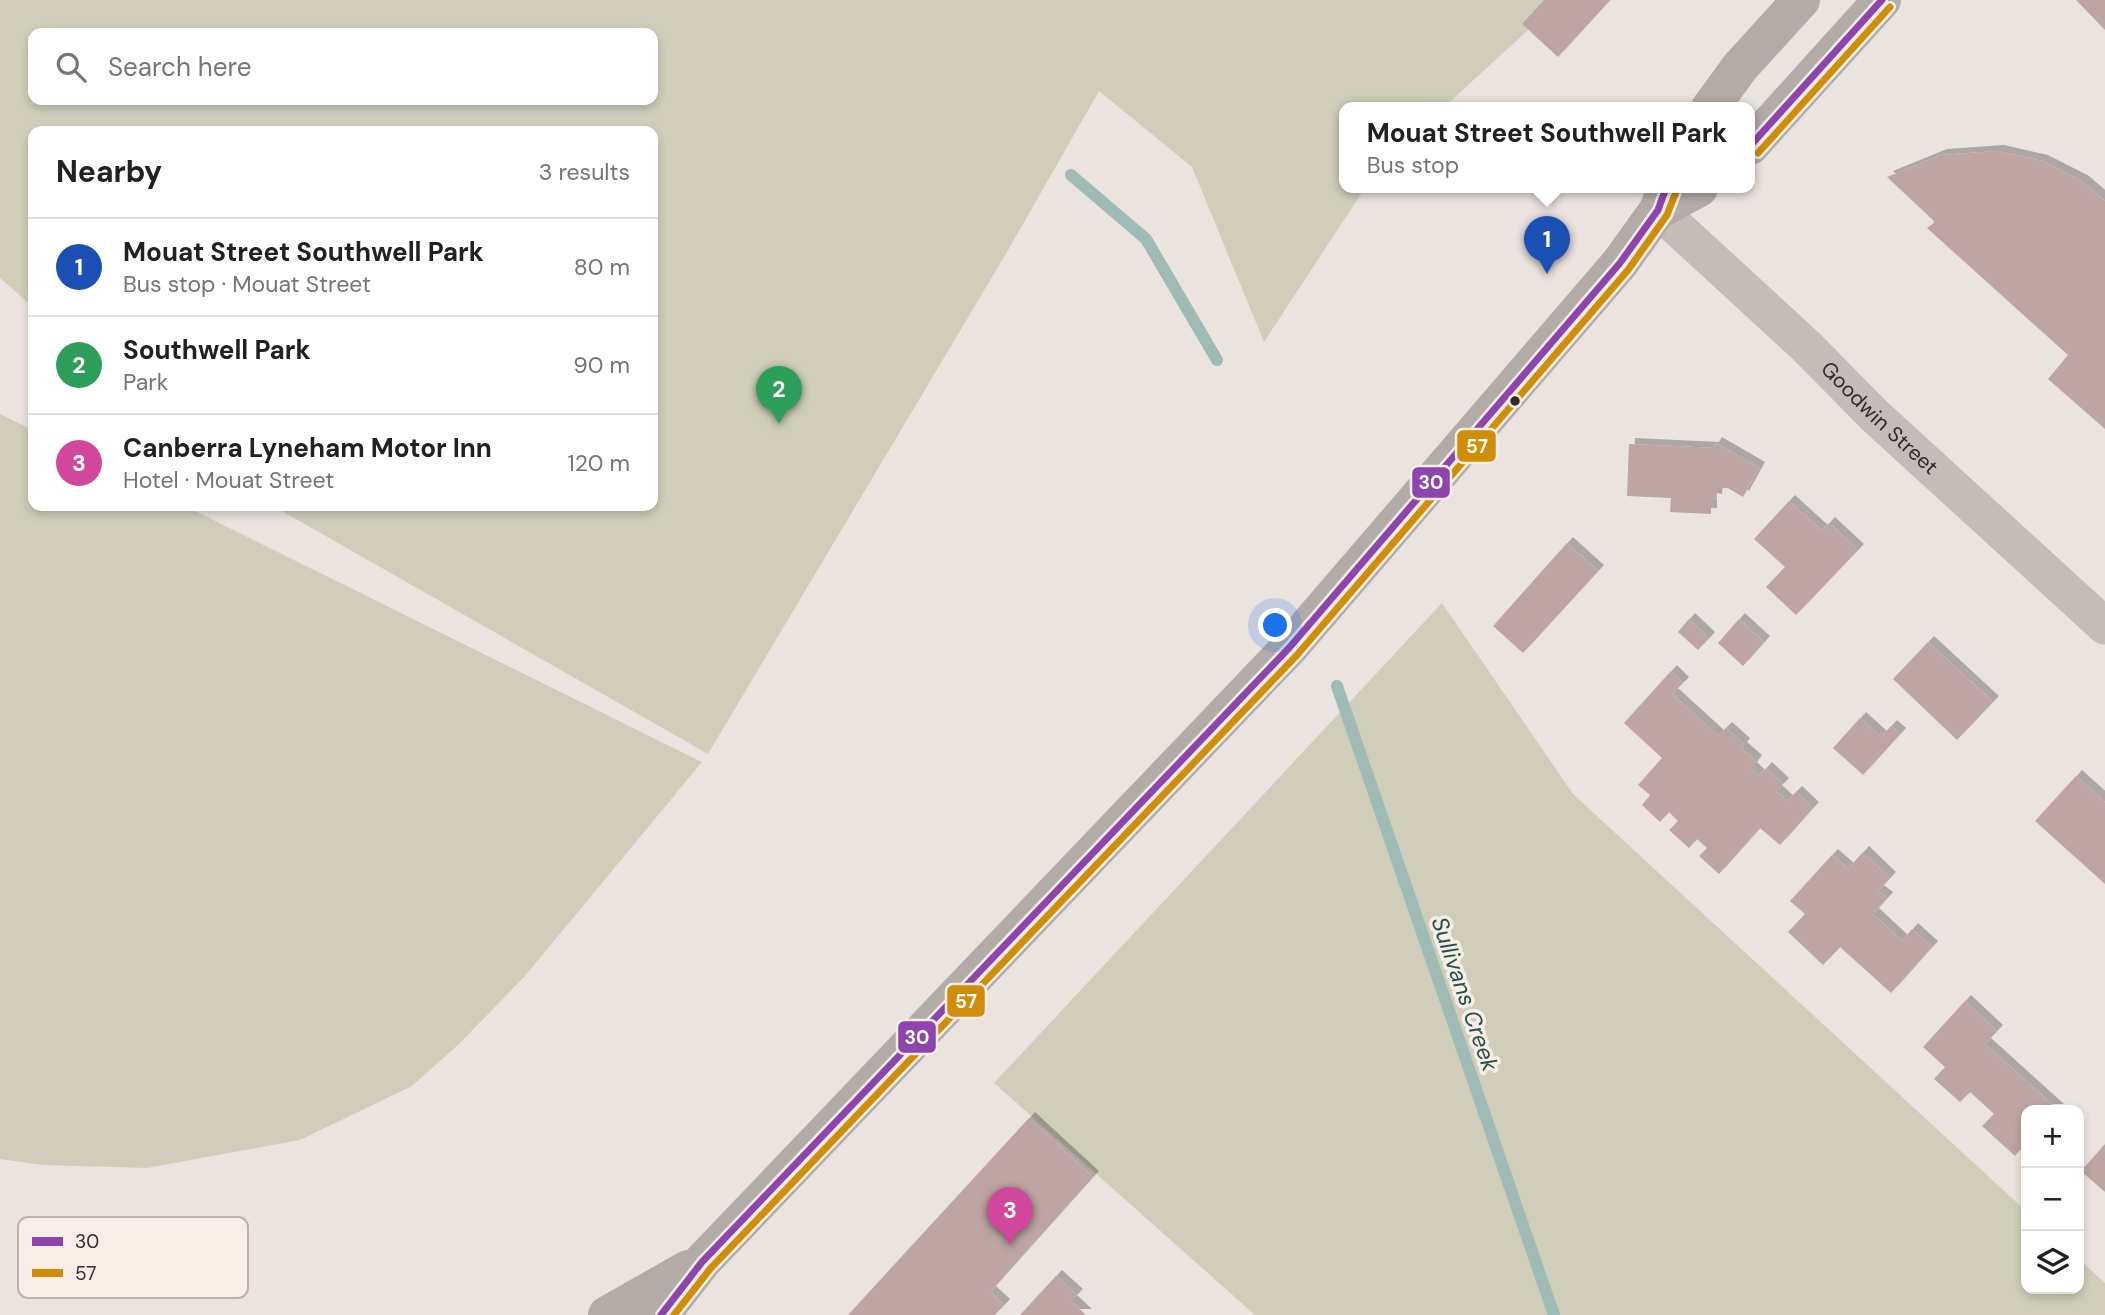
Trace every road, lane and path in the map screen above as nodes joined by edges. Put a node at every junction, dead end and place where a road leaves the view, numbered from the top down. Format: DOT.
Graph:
graph roads {
  1 [pos="1801,0"];
  2 [pos="1882,0"];
  3 [pos="1714,102"];
  4 [pos="1755,140"];
  5 [pos="1682,193"];
  6 [pos="1662,199"];
  7 [pos="2101,614"];
  8 [pos="702,1262"];
  9 [pos="607,1315"];
  10 [pos="661,1315"];
  1 -- 3 [label="main road"];
  2 -- 4 [label="main road"];
  5 -- 6 [label="main road"];
  6 -- 7 [label="street, Goodwin Street"];
  6 -- 8 [label="main road"];
  8 -- 9 [label="main road"];
  8 -- 10 [label="main road"];
}
